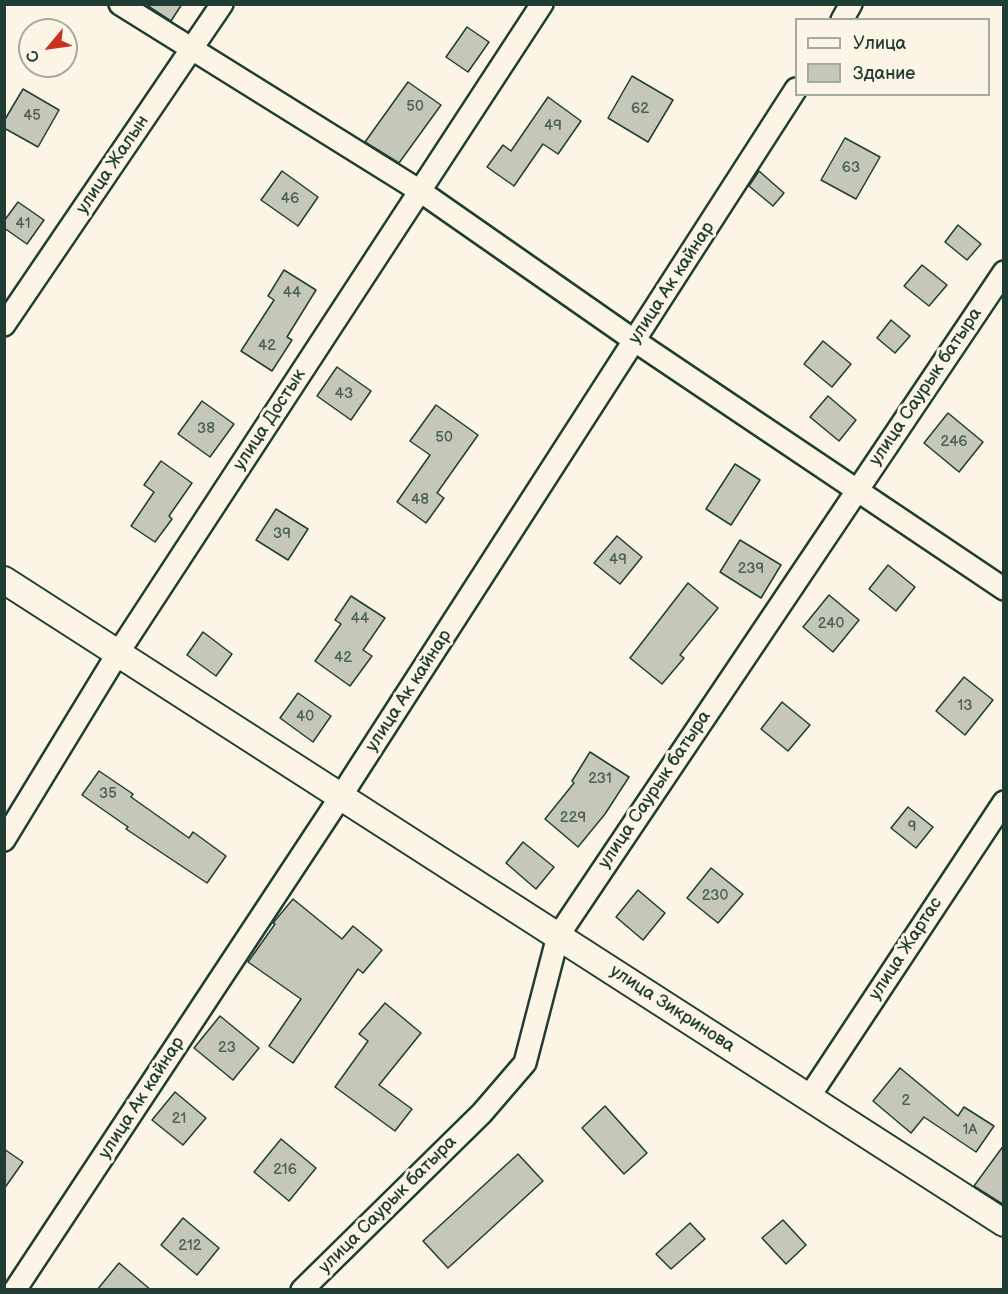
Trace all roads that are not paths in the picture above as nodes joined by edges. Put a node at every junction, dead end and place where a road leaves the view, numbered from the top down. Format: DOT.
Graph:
graph roads {
  1 [pos="120,4"];
  2 [pos="222,4"];
  3 [pos="542,4"];
  4 [pos="851,4"];
  5 [pos="843,18"];
  6 [pos="192,50"];
  7 [pos="795,91"];
  8 [pos="420,191"];
  9 [pos="1004,272"];
  10 [pos="4,325"];
  11 [pos="635,341"];
  12 [pos="858,489"];
  13 [pos="4,580"];
  14 [pos="1004,589"];
  15 [pos="118,653"];
  16 [pos="341,796"];
  17 [pos="1004,802"];
  18 [pos="4,840"];
  19 [pos="558,936"];
  20 [pos="809,1096"];
  21 [pos="1004,1223"];
  22 [pos="4,1284"];
  23 [pos="14,1290"];
  24 [pos="302,1290"];
  1 -- 6 [label="street"];
  2 -- 6 [label="street, улица Жалын"];
  3 -- 8 [label="street, улица Достык"];
  4 -- 5 [label="street"];
  6 -- 8 [label="street"];
  6 -- 10 [label="street, улица Жалын"];
  7 -- 11 [label="street, улица Ак кайнар"];
  8 -- 11 [label="street"];
  8 -- 15 [label="street, улица Достык"];
  9 -- 12 [label="street, улица Саурык батыра"];
  11 -- 12 [label="street"];
  11 -- 16 [label="street, улица Ак кайнар"];
  12 -- 14 [label="street"];
  12 -- 19 [label="street, улица Саурык батыра"];
  13 -- 15 [label="street, улица Зикринова"];
  15 -- 16 [label="street, улица Зикринова"];
  15 -- 18 [label="street, улица Достык"];
  16 -- 19 [label="street, улица Зикринова"];
  16 -- 23 [label="street, улица Ак кайнар"];
  17 -- 20 [label="street, улица Жартас"];
  19 -- 20 [label="street, улица Зикринова"];
  19 -- 24 [label="street, улица Саурык батыра"];
  20 -- 21 [label="street, улица Зикринова"];
  22 -- 23 [label="street"];
}
